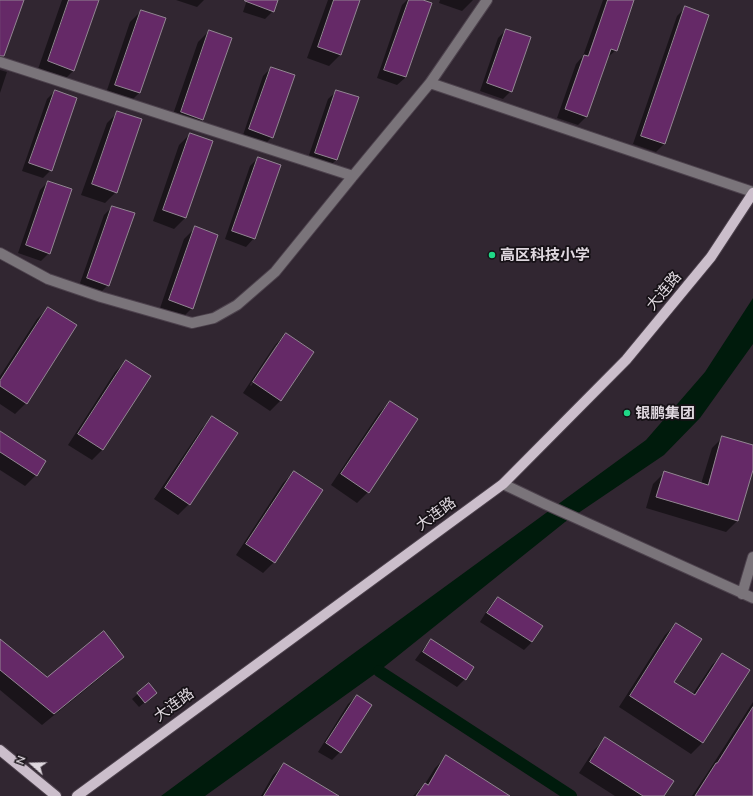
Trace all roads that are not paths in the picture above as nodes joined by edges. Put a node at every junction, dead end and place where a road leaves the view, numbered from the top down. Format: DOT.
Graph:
graph roads {
  1 [pos="487,0"];
  2 [pos="0,62"];
  3 [pos="430,84"];
  4 [pos="353,176"];
  5 [pos="753,193"];
  6 [pos="0,253"];
  7 [pos="503,484"];
  8 [pos="753,557"];
  9 [pos="742,594"];
  10 [pos="753,598"];
  11 [pos="0,750"];
  12 [pos="56,796"];
  13 [pos="77,796"];
  1 -- 3 [label="street"];
  2 -- 4 [label="street"];
  3 -- 4 [label="street"];
  3 -- 5 [label="street"];
  4 -- 6 [label="street"];
  5 -- 7 [label="main road, 大连路"];
  7 -- 9 [label="street"];
  7 -- 13 [label="main road, 大连路"];
  8 -- 9 [label="street"];
  9 -- 10 [label="street"];
  11 -- 12 [label="main road"];
}
